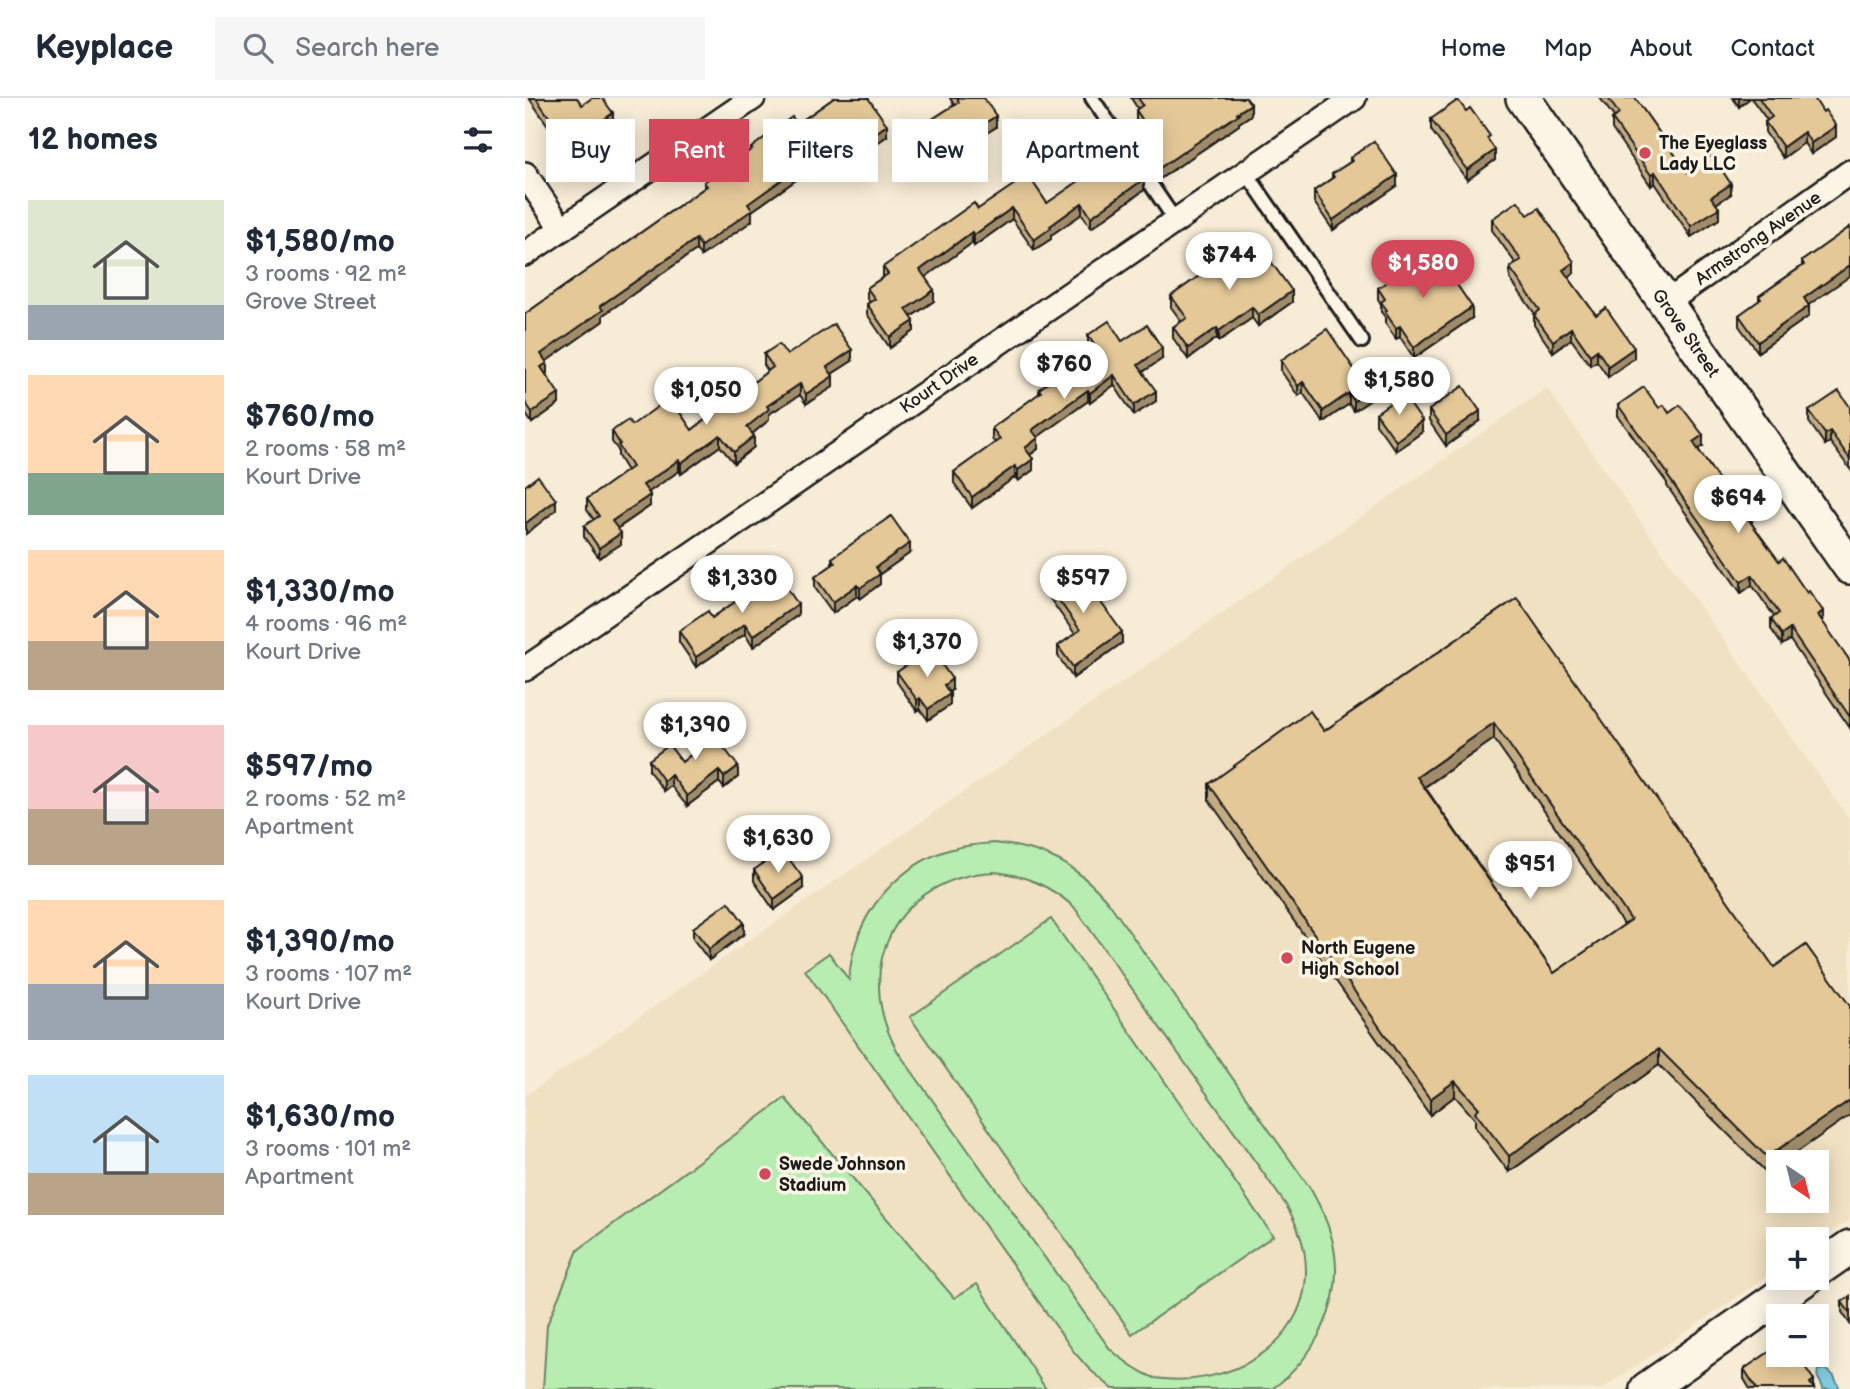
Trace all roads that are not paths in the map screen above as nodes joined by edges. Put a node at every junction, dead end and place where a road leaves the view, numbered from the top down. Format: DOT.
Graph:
graph roads {
  1 [pos="753,98"];
  2 [pos="1092,98"];
  3 [pos="1354,98"];
  4 [pos="1523,98"];
  5 [pos="1245,171"];
  6 [pos="1850,172"];
  7 [pos="525,174"];
  8 [pos="1175,220"];
  9 [pos="562,229"];
  10 [pos="525,254"];
  11 [pos="1666,303"];
  12 [pos="1362,341"];
  13 [pos="1845,549"];
  14 [pos="525,669"];
  15 [pos="1850,1247"];
  16 [pos="1829,1262"];
  17 [pos="1790,1290"];
  18 [pos="1668,1383"];
  1 -- 9 [label="street"];
  2 -- 8 [label="lane"];
  3 -- 5 [label="street, Kourt Drive"];
  4 -- 11 [label="street, Grove Street"];
  5 -- 8 [label="street, Kourt Drive"];
  5 -- 12 [label="lane"];
  6 -- 11 [label="street, Armstrong Avenue"];
  7 -- 9 [label="street"];
  8 -- 14 [label="street, Kourt Drive"];
  9 -- 10 [label="street"];
  11 -- 13 [label="street, Grove Street"];
  15 -- 16 [label="street"];
  17 -- 18 [label="street"];
}
